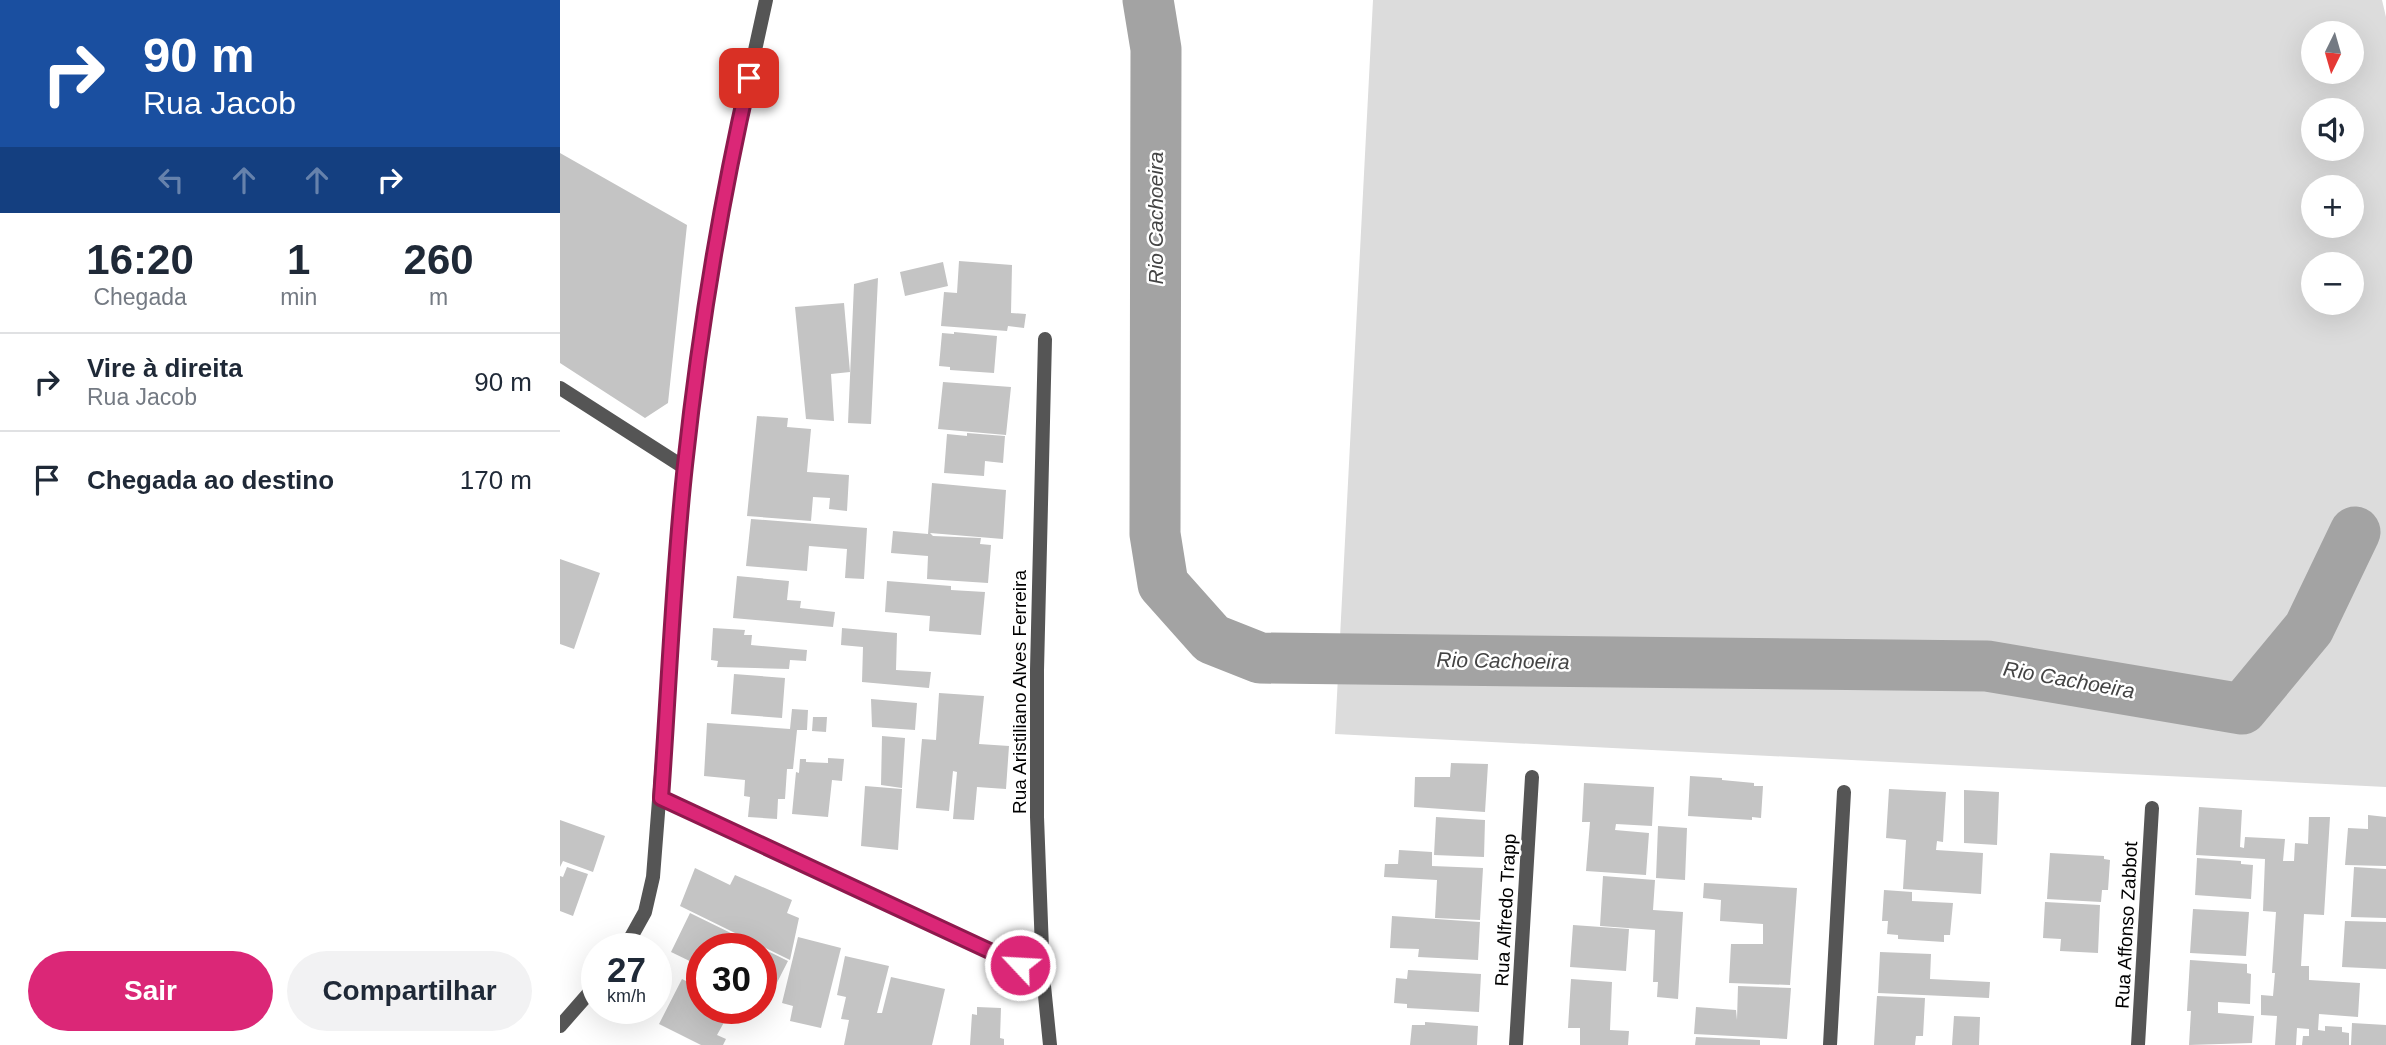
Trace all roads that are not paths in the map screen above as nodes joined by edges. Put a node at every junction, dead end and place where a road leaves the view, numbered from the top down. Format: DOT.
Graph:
graph roads {
  1 [pos="766,0"];
  2 [pos="1045,339"];
  3 [pos="560,388"];
  4 [pos="685,468"];
  5 [pos="1532,777"];
  6 [pos="1844,792"];
  7 [pos="661,798"];
  8 [pos="2152,808"];
  9 [pos="633,933"];
  10 [pos="1043,976"];
  11 [pos="581,1002"];
  12 [pos="560,1026"];
  13 [pos="1050,1045"];
  14 [pos="1516,1045"];
  15 [pos="1830,1045"];
  16 [pos="2138,1045"];
  1 -- 4 [label="street"];
  2 -- 10 [label="street, Rua Aristiliano Alves Ferreira"];
  3 -- 4 [label="street"];
  4 -- 7 [label="street"];
  5 -- 14 [label="street, Rua Alfredo Trapp"];
  6 -- 15 [label="street"];
  7 -- 9 [label="street"];
  7 -- 10 [label="street"];
  8 -- 16 [label="street, Rua Affonso Zabbot"];
  10 -- 13 [label="street, Rua Aristiliano Alves Ferreira"];
  11 -- 12 [label="street"];
}
